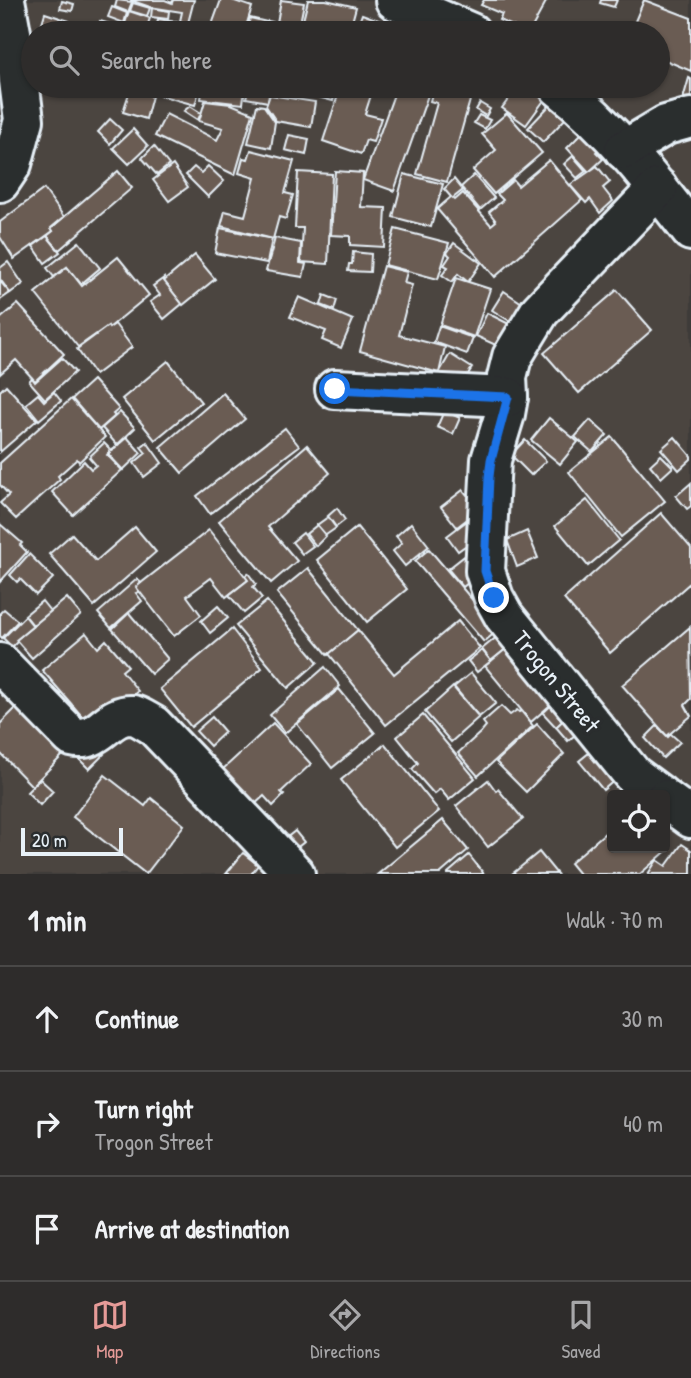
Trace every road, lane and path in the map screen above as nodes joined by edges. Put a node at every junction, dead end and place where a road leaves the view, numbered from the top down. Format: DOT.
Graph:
graph roads {
  1 [pos="5,0"];
  2 [pos="395,0"];
  3 [pos="443,21"];
  4 [pos="574,98"];
  5 [pos="691,118"];
  6 [pos="624,150"];
  7 [pos="0,182"];
  8 [pos="658,188"];
  9 [pos="691,231"];
  10 [pos="335,389"];
  11 [pos="508,397"];
  12 [pos="0,663"];
  13 [pos="653,790"];
  14 [pos="670,803"];
  15 [pos="691,818"];
  16 [pos="295,874"];
  1 -- 7 [label="street"];
  2 -- 3 [label="street"];
  4 -- 6 [label="street"];
  5 -- 6 [label="street"];
  6 -- 8 [label="street"];
  8 -- 9 [label="street"];
  8 -- 11 [label="street, Trogon Street"];
  10 -- 11 [label="street"];
  11 -- 13 [label="street, Trogon Street"];
  12 -- 16 [label="street"];
  14 -- 15 [label="street"];
}
